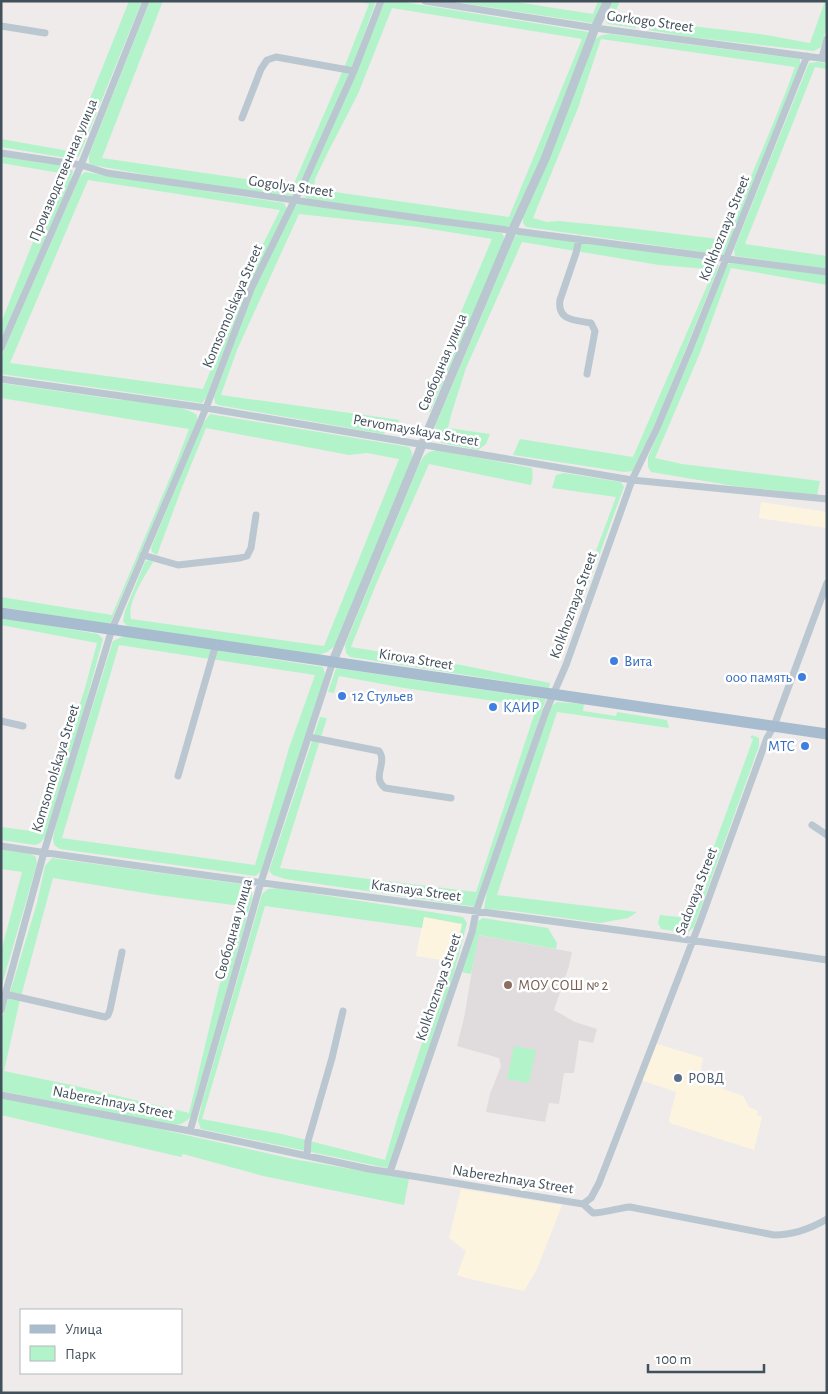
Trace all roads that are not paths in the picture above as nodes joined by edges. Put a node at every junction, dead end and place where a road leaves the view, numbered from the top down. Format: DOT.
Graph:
graph roads {
  1 [pos="146,1"];
  2 [pos="381,1"];
  3 [pos="425,1"];
  4 [pos="608,1"];
  5 [pos="441,2"];
  6 [pos="1,26"];
  7 [pos="595,28"];
  8 [pos="45,33"];
  9 [pos="827,40"];
  10 [pos="806,56"];
  11 [pos="824,58"];
  12 [pos="354,71"];
  13 [pos="242,118"];
  14 [pos="1,153"];
  15 [pos="81,165"];
  16 [pos="294,200"];
  17 [pos="514,229"];
  18 [pos="578,239"];
  19 [pos="726,259"];
  20 [pos="827,272"];
  21 [pos="1,348"];
  22 [pos="587,374"];
  23 [pos="1,379"];
  24 [pos="206,408"];
  25 [pos="422,445"];
  26 [pos="632,480"];
  27 [pos="827,499"];
  28 [pos="256,515"];
  29 [pos="143,555"];
  30 [pos="827,582"];
  31 [pos="1,613"];
  32 [pos="112,629"];
  33 [pos="216,644"];
  34 [pos="333,661"];
  35 [pos="554,695"];
  36 [pos="1,721"];
  37 [pos="23,726"];
  38 [pos="774,726"];
  39 [pos="827,734"];
  40 [pos="309,737"];
  41 [pos="178,776"];
  42 [pos="451,798"];
  43 [pos="812,825"];
  44 [pos="827,835"];
  45 [pos="1,846"];
  46 [pos="44,852"];
  47 [pos="261,882"];
  48 [pos="476,912"];
  49 [pos="693,940"];
  50 [pos="122,952"];
  51 [pos="827,960"];
  52 [pos="5,994"];
  53 [pos="2,1007"];
  54 [pos="343,1011"];
  55 [pos="1,1095"];
  56 [pos="190,1131"];
  57 [pos="307,1156"];
  58 [pos="390,1172"];
  59 [pos="583,1204"];
  60 [pos="827,1219"];
  1 -- 15 [label="street, Производственная улица"];
  2 -- 12 [label="street, Komsomolskaya Street"];
  3 -- 5 [label="street, Gorkogo Street"];
  4 -- 7 [label="street, Свободная улица"];
  5 -- 7 [label="street, Gorkogo Street"];
  6 -- 8 [label="street"];
  7 -- 10 [label="street, Gorkogo Street"];
  7 -- 17 [label="street, Свободная улица"];
  9 -- 11 [label="street"];
  10 -- 11 [label="street, Gorkogo Street"];
  10 -- 19 [label="street, Kolkhoznaya Street"];
  12 -- 13 [label="street"];
  12 -- 16 [label="street, Komsomolskaya Street"];
  14 -- 15 [label="street, Gogolya Street"];
  15 -- 16 [label="street, Gogolya Street"];
  15 -- 21 [label="street, Производственная улица"];
  16 -- 17 [label="street, Gogolya Street"];
  16 -- 24 [label="street, Komsomolskaya Street"];
  17 -- 18 [label="street, Gogolya Street"];
  17 -- 25 [label="street, Свободная улица"];
  18 -- 19 [label="street, Gogolya Street"];
  18 -- 22 [label="street"];
  19 -- 20 [label="street, Gogolya Street"];
  19 -- 26 [label="street, Kolkhoznaya Street"];
  23 -- 24 [label="street, Pervomayskaya Street"];
  24 -- 25 [label="street, Pervomayskaya Street"];
  24 -- 29 [label="street, Komsomolskaya Street"];
  25 -- 26 [label="street, Pervomayskaya Street"];
  25 -- 34 [label="street, Свободная улица"];
  26 -- 27 [label="street, Pervomayskaya Street"];
  26 -- 35 [label="street, Kolkhoznaya Street"];
  28 -- 29 [label="street"];
  29 -- 32 [label="street, Komsomolskaya Street"];
  30 -- 38 [label="street, Sadovaya Street"];
  31 -- 32 [label="main road, Kirova Street"];
  32 -- 33 [label="main road, Kirova Street"];
  32 -- 46 [label="street, Komsomolskaya Street"];
  33 -- 34 [label="main road, Kirova Street"];
  33 -- 41 [label="street"];
  34 -- 35 [label="main road, Kirova Street"];
  34 -- 40 [label="street, Свободная улица"];
  35 -- 38 [label="main road, Kirova Street"];
  35 -- 48 [label="street, Kolkhoznaya Street"];
  36 -- 37 [label="street"];
  38 -- 39 [label="main road, Kirova Street"];
  38 -- 49 [label="street, Sadovaya Street"];
  40 -- 42 [label="street"];
  40 -- 47 [label="street, Свободная улица"];
  43 -- 44 [label="street"];
  45 -- 46 [label="street, Krasnaya Street"];
  46 -- 47 [label="street, Krasnaya Street"];
  46 -- 52 [label="street, Komsomolskaya Street"];
  47 -- 48 [label="street, Krasnaya Street"];
  47 -- 56 [label="street, Свободная улица"];
  48 -- 49 [label="street, Krasnaya Street"];
  48 -- 58 [label="street, Kolkhoznaya Street"];
  49 -- 51 [label="street, Krasnaya Street"];
  49 -- 59 [label="street, Sadovaya Street"];
  50 -- 52 [label="street"];
  52 -- 53 [label="street, Komsomolskaya Street"];
  54 -- 57 [label="street"];
  55 -- 56 [label="street, Naberezhnaya Street"];
  56 -- 57 [label="street, Naberezhnaya Street"];
  57 -- 58 [label="street, Naberezhnaya Street"];
  58 -- 59 [label="street, Naberezhnaya Street"];
  59 -- 60 [label="street, Naberezhnaya Street"];
}
